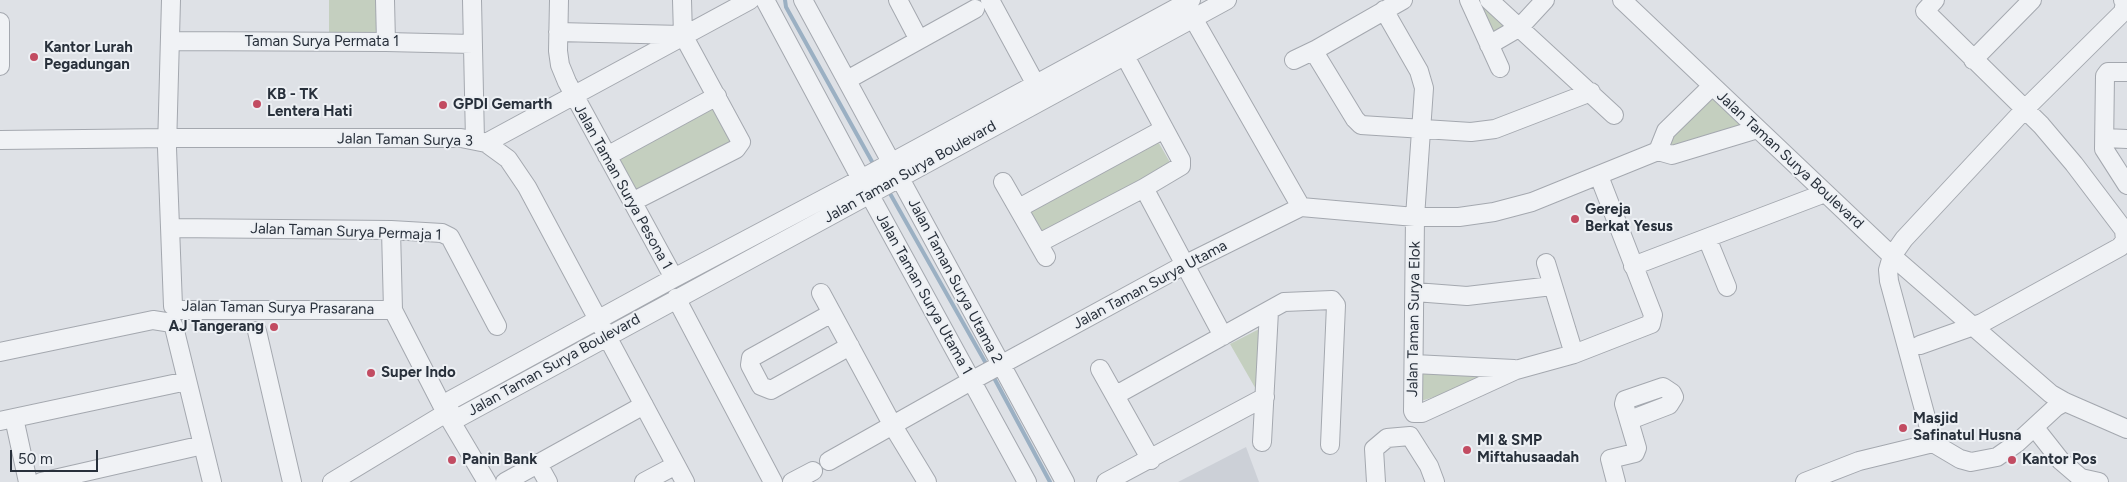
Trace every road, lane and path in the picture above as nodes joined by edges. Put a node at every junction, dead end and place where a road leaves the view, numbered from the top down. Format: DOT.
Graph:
graph roads {
  1 [pos="171,0"];
  2 [pos="385,0"];
  3 [pos="472,0"];
  4 [pos="559,0"];
  5 [pos="682,0"];
  6 [pos="750,0"];
  7 [pos="765,0"];
  8 [pos="803,0"];
  9 [pos="898,0"];
  10 [pos="990,0"];
  11 [pos="1227,0"];
  12 [pos="1403,0"];
  13 [pos="1469,0"];
  14 [pos="1490,0"];
  15 [pos="1546,0"];
  16 [pos="1622,0"];
  17 [pos="2032,0"];
  18 [pos="2123,0"];
  19 [pos="1925,4"];
  20 [pos="1188,5"];
  21 [pos="975,9"];
  22 [pos="1384,10"];
  23 [pos="0,22"];
  24 [pos="1520,27"];
  25 [pos="558,32"];
  26 [pos="683,35"];
  27 [pos="919,40"];
  28 [pos="170,41"];
  29 [pos="386,42"];
  30 [pos="473,44"];
  31 [pos="1489,45"];
  32 [pos="1317,48"];
  33 [pos="0,54"];
  34 [pos="1125,56"];
  35 [pos="1294,60"];
  36 [pos="1973,60"];
  37 [pos="0,66"];
  38 [pos="1500,68"];
  39 [pos="2127,72"];
  40 [pos="848,80"];
  41 [pos="1035,83"];
  42 [pos="1712,86"];
  43 [pos="1591,92"];
  44 [pos="573,96"];
  45 [pos="717,96"];
  46 [pos="2025,109"];
  47 [pos="1614,115"];
  48 [pos="1164,129"];
  49 [pos="1421,129"];
  50 [pos="1758,129"];
  51 [pos="2105,138"];
  52 [pos="2127,139"];
  53 [pos="0,140"];
  54 [pos="163,141"];
  55 [pos="481,142"];
  56 [pos="1658,152"];
  57 [pos="607,156"];
  58 [pos="891,172"];
  59 [pos="1599,176"];
  60 [pos="864,177"];
  61 [pos="1003,182"];
  62 [pos="2127,185"];
  63 [pos="1144,188"];
  64 [pos="1825,192"];
  65 [pos="873,193"];
  66 [pos="632,202"];
  67 [pos="1301,207"];
  68 [pos="1019,208"];
  69 [pos="1415,217"];
  70 [pos="170,228"];
  71 [pos="391,230"];
  72 [pos="1707,238"];
  73 [pos="1892,256"];
  74 [pos="1546,263"];
  75 [pos="1186,264"];
  76 [pos="1633,266"];
  77 [pos="674,278"];
  78 [pos="1552,286"];
  79 [pos="1727,287"];
  80 [pos="1415,292"];
  81 [pos="821,293"];
  82 [pos="676,298"];
  83 [pos="392,310"];
  84 [pos="1270,311"];
  85 [pos="832,313"];
  86 [pos="598,320"];
  87 [pos="1967,322"];
  88 [pos="497,326"];
  89 [pos="257,331"];
  90 [pos="607,336"];
  91 [pos="1223,336"];
  92 [pos="0,337"];
  93 [pos="1920,345"];
  94 [pos="850,346"];
  95 [pos="0,352"];
  96 [pos="1574,354"];
  97 [pos="1414,364"];
  98 [pos="997,367"];
  99 [pos="1100,369"];
  100 [pos="1516,370"];
  101 [pos="974,379"];
  102 [pos="187,381"];
  103 [pos="1116,395"];
  104 [pos="1265,397"];
  105 [pos="2057,398"];
  106 [pos="644,405"];
  107 [pos="446,413"];
  108 [pos="7,419"];
  109 [pos="1630,420"];
  110 [pos="893,426"];
  111 [pos="2035,428"];
  112 [pos="2127,429"];
  113 [pos="1262,442"];
  114 [pos="1933,443"];
  115 [pos="203,445"];
  116 [pos="1330,445"];
  117 [pos="1151,460"];
  118 [pos="829,461"];
  119 [pos="538,464"];
  120 [pos="676,464"];
  121 [pos="813,471"];
  122 [pos="28,482"];
  123 [pos="41,482"];
  124 [pos="212,482"];
  125 [pos="292,482"];
  126 [pos="332,482"];
  127 [pos="487,482"];
  128 [pos="505,482"];
  129 [pos="548,482"];
  130 [pos="644,482"];
  131 [pos="685,482"];
  132 [pos="773,482"];
  133 [pos="792,482"];
  134 [pos="927,482"];
  135 [pos="1027,482"];
  136 [pos="1065,482"];
  137 [pos="1106,482"];
  138 [pos="1376,482"];
  139 [pos="1435,482"];
  140 [pos="1616,482"];
  141 [pos="1805,482"];
  142 [pos="2099,482"];
  1 -- 28 [label="street, Jalan Taman Surya Prasarana"];
  2 -- 29 [label="street"];
  3 -- 30 [label="street"];
  4 -- 25 [label="street, Jalan Taman Surya Pesona 1"];
  5 -- 26 [label="street"];
  6 -- 26 [label="street"];
  7 -- 60 [label="street, Jalan Taman Surya Utama 1"];
  8 -- 40 [label="street, Jalan Taman Surya Utama 2"];
  9 -- 27 [label="street"];
  10 -- 41 [label="street"];
  11 -- 20 [label="street, Jalan Taman Surya Boulevard"];
  12 -- 22 [label="street"];
  13 -- 31 [label="street"];
  14 -- 24 [label="street"];
  15 -- 24 [label="street"];
  16 -- 42 [label="street, Jalan Taman Surya Boulevard"];
  17 -- 36 [label="street"];
  18 -- 46 [label="street"];
  19 -- 36 [label="street"];
  20 -- 34 [label="street, Jalan Taman Surya Boulevard"];
  20 -- 41 [label="street, Jalan Taman Surya Boulevard"];
  20 -- 67 [label="street"];
  21 -- 27 [label="street"];
  22 -- 32 [label="street"];
  22 -- 49 [label="street, Jalan Taman Surya Elok"];
  23 -- 33 [label="street"];
  24 -- 31 [label="street"];
  24 -- 43 [label="street"];
  25 -- 26 [label="street"];
  25 -- 44 [label="street, Jalan Taman Surya Pesona 1"];
  26 -- 44 [label="street"];
  26 -- 45 [label="street"];
  27 -- 40 [label="street"];
  28 -- 29 [label="street, Taman Surya Permata 1"];
  28 -- 54 [label="street, Jalan Taman Surya Prasarana"];
  29 -- 30 [label="street, Taman Surya Permata 1"];
  30 -- 55 [label="street"];
  31 -- 38 [label="street"];
  32 -- 35 [label="street"];
  32 -- 49 [label="street"];
  33 -- 37 [label="street"];
  34 -- 48 [label="street"];
  34 -- 58 [label="street, Jalan Taman Surya Boulevard"];
  36 -- 46 [label="street"];
  39 -- 51 [label="street"];
  40 -- 58 [label="street, Jalan Taman Surya Utama 2"];
  41 -- 58 [label="street, Jalan Taman Surya Boulevard"];
  42 -- 50 [label="street, Jalan Taman Surya Boulevard"];
  42 -- 56 [label="street"];
  43 -- 47 [label="street"];
  43 -- 49 [label="street"];
  44 -- 55 [label="street"];
  44 -- 57 [label="street, Jalan Taman Surya Pesona 1"];
  45 -- 57 [label="street"];
  45 -- 66 [label="street"];
  46 -- 73 [label="street"];
  46 -- 87 [label="street"];
  48 -- 63 [label="street"];
  48 -- 68 [label="street"];
  49 -- 69 [label="street, Jalan Taman Surya Elok"];
  50 -- 56 [label="street"];
  50 -- 64 [label="street, Jalan Taman Surya Boulevard"];
  51 -- 52 [label="street"];
  51 -- 62 [label="street"];
  53 -- 54 [label="street, Jalan Taman Surya 3"];
  54 -- 55 [label="street, Jalan Taman Surya 3"];
  54 -- 70 [label="street, Jalan Taman Surya Prasarana"];
  55 -- 86 [label="street, Jalan Taman Surya 3"];
  56 -- 59 [label="street"];
  57 -- 66 [label="street, Jalan Taman Surya Pesona 1"];
  58 -- 60 [label="street, Jalan Taman Surya Boulevard"];
  58 -- 65 [label="street, Jalan Taman Surya Boulevard"];
  58 -- 98 [label="street, Jalan Taman Surya Utama 2"];
  59 -- 69 [label="street"];
  59 -- 76 [label="street"];
  60 -- 65 [label="street, Jalan Taman Surya Utama 1"];
  60 -- 77 [label="street, Jalan Taman Surya Boulevard"];
  61 -- 68 [label="street"];
  63 -- 68 [label="street"];
  63 -- 75 [label="street"];
  64 -- 72 [label="street"];
  64 -- 73 [label="street, Jalan Taman Surya Boulevard"];
  65 -- 82 [label="street, Jalan Taman Surya Boulevard"];
  65 -- 101 [label="street, Jalan Taman Surya Utama 1"];
  66 -- 77 [label="street, Jalan Taman Surya Pesona 1"];
  67 -- 69 [label="street"];
  67 -- 75 [label="street, Jalan Taman Surya Utama"];
  69 -- 80 [label="street, Jalan Taman Surya Elok"];
  70 -- 71 [label="street, Jalan Taman Surya Permaja 1"];
  70 -- 83 [label="street, Jalan Taman Surya Prasarana"];
  71 -- 83 [label="street"];
  71 -- 88 [label="street, Jalan Taman Surya Permaja 1"];
  72 -- 76 [label="street"];
  72 -- 79 [label="street"];
  73 -- 87 [label="street, Jalan Taman Surya Boulevard"];
  73 -- 114 [label="street"];
  74 -- 78 [label="street"];
  75 -- 91 [label="street"];
  75 -- 98 [label="street, Jalan Taman Surya Utama"];
  76 -- 96 [label="street"];
  77 -- 86 [label="street, Jalan Taman Surya Boulevard"];
  78 -- 80 [label="street"];
  78 -- 96 [label="street"];
  80 -- 97 [label="street, Jalan Taman Surya Elok"];
  81 -- 85 [label="street"];
  82 -- 90 [label="street, Jalan Taman Surya Boulevard"];
  82 -- 132 [label="street"];
  83 -- 107 [label="street"];
  84 -- 91 [label="street"];
  84 -- 104 [label="street"];
  84 -- 116 [label="street"];
  85 -- 94 [label="street"];
  85 -- 94 [label="street"];
  86 -- 90 [label="street, Jalan Taman Surya 3"];
  86 -- 107 [label="street, Jalan Taman Surya Boulevard"];
  87 -- 93 [label="street"];
  87 -- 105 [label="street, Jalan Taman Surya Boulevard"];
  89 -- 125 [label="street"];
  90 -- 106 [label="street, Jalan Taman Surya 3"];
  90 -- 107 [label="street, Jalan Taman Surya Boulevard"];
  91 -- 103 [label="street"];
  92 -- 95 [label="street"];
  94 -- 110 [label="street"];
  95 -- 102 [label="street"];
  96 -- 100 [label="street"];
  97 -- 100 [label="street"];
  97 -- 100 [label="street, Jalan Taman Surya Elok"];
  98 -- 101 [label="street, Jalan Taman Surya Utama"];
  98 -- 136 [label="street, Jalan Taman Surya Utama 2"];
  99 -- 103 [label="street"];
  101 -- 110 [label="street, Jalan Taman Surya Utama"];
  101 -- 135 [label="street, Jalan Taman Surya Utama 1"];
  102 -- 108 [label="street"];
  102 -- 115 [label="street"];
  103 -- 117 [label="street"];
  104 -- 113 [label="street"];
  104 -- 117 [label="street"];
  105 -- 111 [label="street"];
  105 -- 112 [label="street, Jalan Taman Surya Boulevard"];
  106 -- 119 [label="street"];
  106 -- 120 [label="street, Jalan Taman Surya 3"];
  107 -- 126 [label="street"];
  107 -- 127 [label="street"];
  108 -- 122 [label="street"];
  109 -- 140 [label="street"];
  110 -- 118 [label="street, Jalan Taman Surya Utama"];
  110 -- 134 [label="street"];
  111 -- 114 [label="street"];
  111 -- 142 [label="street"];
  114 -- 141 [label="street"];
  115 -- 123 [label="street"];
  115 -- 124 [label="street"];
  117 -- 137 [label="street"];
  119 -- 128 [label="street"];
  119 -- 129 [label="street"];
  120 -- 130 [label="street"];
  120 -- 131 [label="street, Jalan Taman Surya 3"];
  121 -- 133 [label="street"];
  138 -- 139 [label="street"];
}
